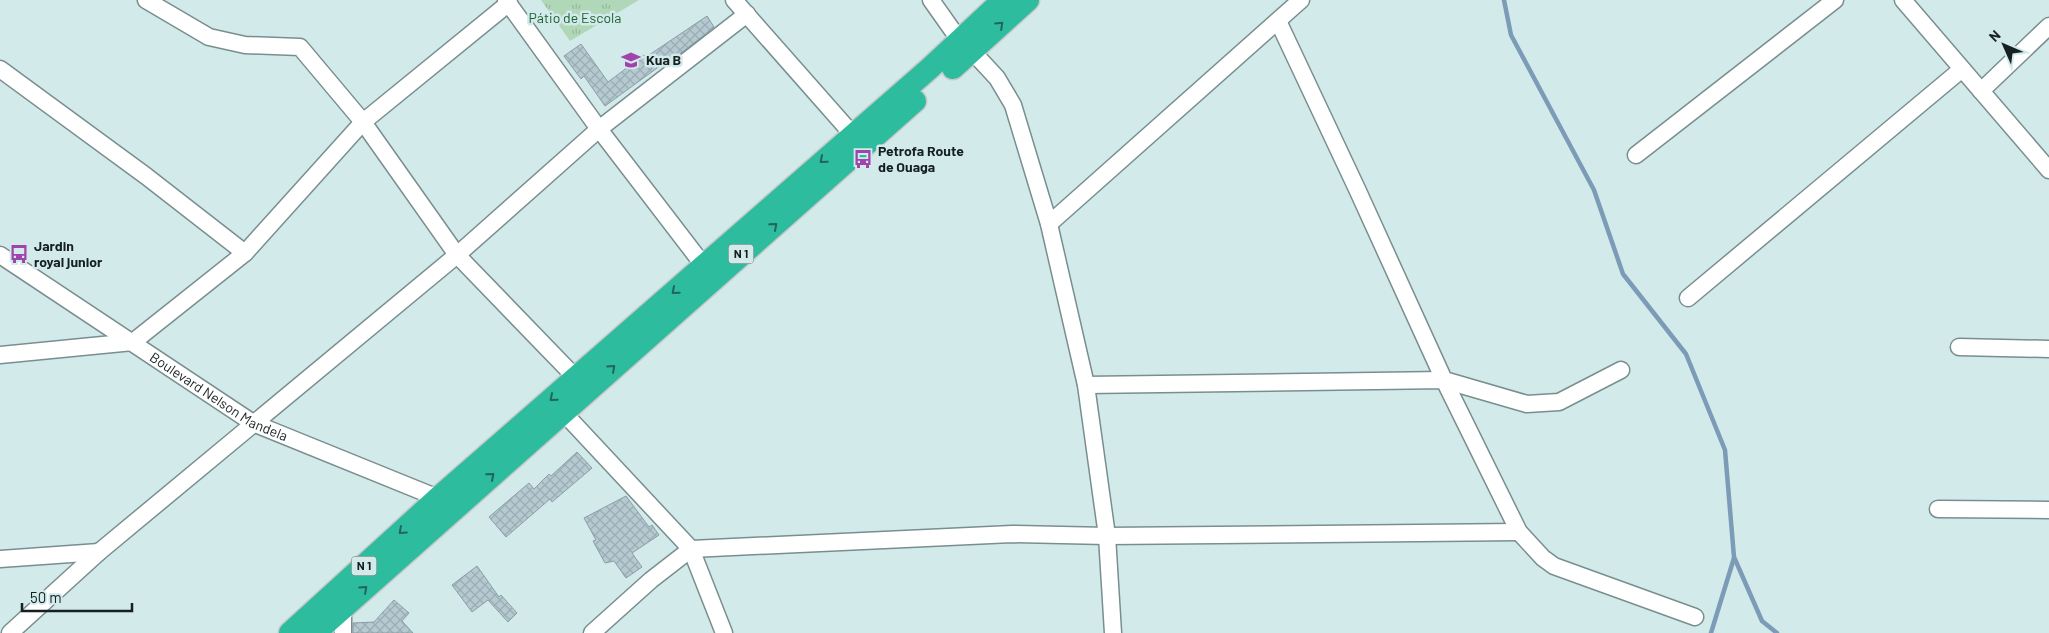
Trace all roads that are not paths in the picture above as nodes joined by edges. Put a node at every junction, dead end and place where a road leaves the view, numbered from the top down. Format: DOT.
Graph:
graph roads {
  1 [pos="146,0"];
  2 [pos="734,0"];
  3 [pos="932,0"];
  4 [pos="1004,0"];
  5 [pos="1028,0"];
  6 [pos="1301,0"];
  7 [pos="1835,0"];
  8 [pos="1903,0"];
  9 [pos="508,2"];
  10 [pos="747,14"];
  11 [pos="1278,21"];
  12 [pos="2049,26"];
  13 [pos="966,46"];
  14 [pos="1962,68"];
  15 [pos="0,69"];
  16 [pos="1981,91"];
  17 [pos="895,108"];
  18 [pos="364,122"];
  19 [pos="599,129"];
  20 [pos="852,135"];
  21 [pos="1636,155"];
  22 [pos="2049,170"];
  23 [pos="1049,224"];
  24 [pos="245,253"];
  25 [pos="0,255"];
  26 [pos="457,255"];
  27 [pos="704,266"];
  28 [pos="1688,298"];
  29 [pos="132,342"];
  30 [pos="1959,347"];
  31 [pos="2049,349"];
  32 [pos="0,355"];
  33 [pos="1621,370"];
  34 [pos="576,378"];
  35 [pos="1444,380"];
  36 [pos="1086,385"];
  37 [pos="563,412"];
  38 [pos="253,423"];
  39 [pos="446,503"];
  40 [pos="1938,509"];
  41 [pos="2049,510"];
  42 [pos="1519,532"];
  43 [pos="1108,536"];
  44 [pos="690,549"];
  45 [pos="98,552"];
  46 [pos="0,559"];
  47 [pos="338,601"];
  48 [pos="1695,617"];
  49 [pos="10,633"];
  50 [pos="290,633"];
  51 [pos="315,633"];
  52 [pos="343,633"];
  53 [pos="592,633"];
  54 [pos="724,633"];
  55 [pos="1113,633"];
  1 -- 18 [label="street"];
  2 -- 10 [label="street"];
  3 -- 13 [label="street"];
  4 -- 13 [label="highway, N 1"];
  13 -- 5 [label="highway, N 1, one-way"];
  6 -- 11 [label="street"];
  7 -- 21 [label="street"];
  8 -- 14 [label="street"];
  9 -- 18 [label="street"];
  9 -- 19 [label="street"];
  10 -- 19 [label="street"];
  10 -- 20 [label="street"];
  11 -- 23 [label="street"];
  11 -- 35 [label="street"];
  12 -- 16 [label="street"];
  13 -- 17 [label="highway, N 1"];
  13 -- 23 [label="street"];
  14 -- 16 [label="street"];
  14 -- 28 [label="street"];
  15 -- 24 [label="street"];
  16 -- 22 [label="street"];
  17 -- 20 [label="highway, N 1"];
  37 -- 17 [label="highway, N 1, one-way"];
  18 -- 24 [label="street"];
  18 -- 26 [label="street"];
  19 -- 26 [label="street"];
  19 -- 27 [label="street"];
  20 -- 27 [label="highway, N 1, one-way"];
  23 -- 36 [label="street"];
  24 -- 29 [label="street"];
  25 -- 29 [label="street, Boulevard Nelson Mandela"];
  26 -- 34 [label="street"];
  26 -- 38 [label="street"];
  27 -- 34 [label="highway, N 1, one-way"];
  29 -- 32 [label="street"];
  29 -- 38 [label="street, Boulevard Nelson Mandela"];
  30 -- 31 [label="street"];
  33 -- 35 [label="street"];
  34 -- 39 [label="highway, N 1, one-way"];
  35 -- 36 [label="street"];
  35 -- 42 [label="street"];
  36 -- 43 [label="street"];
  39 -- 37 [label="highway, N 1, one-way"];
  37 -- 44 [label="street"];
  38 -- 39 [label="street, Boulevard Nelson Mandela"];
  38 -- 45 [label="street"];
  39 -- 47 [label="highway, N 1"];
  40 -- 41 [label="street"];
  42 -- 43 [label="street"];
  42 -- 48 [label="street"];
  43 -- 44 [label="street"];
  43 -- 55 [label="street"];
  44 -- 53 [label="street"];
  44 -- 54 [label="street"];
  45 -- 46 [label="street"];
  45 -- 49 [label="street"];
  47 -- 50 [label="highway, N 1"];
  47 -- 51 [label="highway, N 1"];
  47 -- 52 [label="street"];
}
